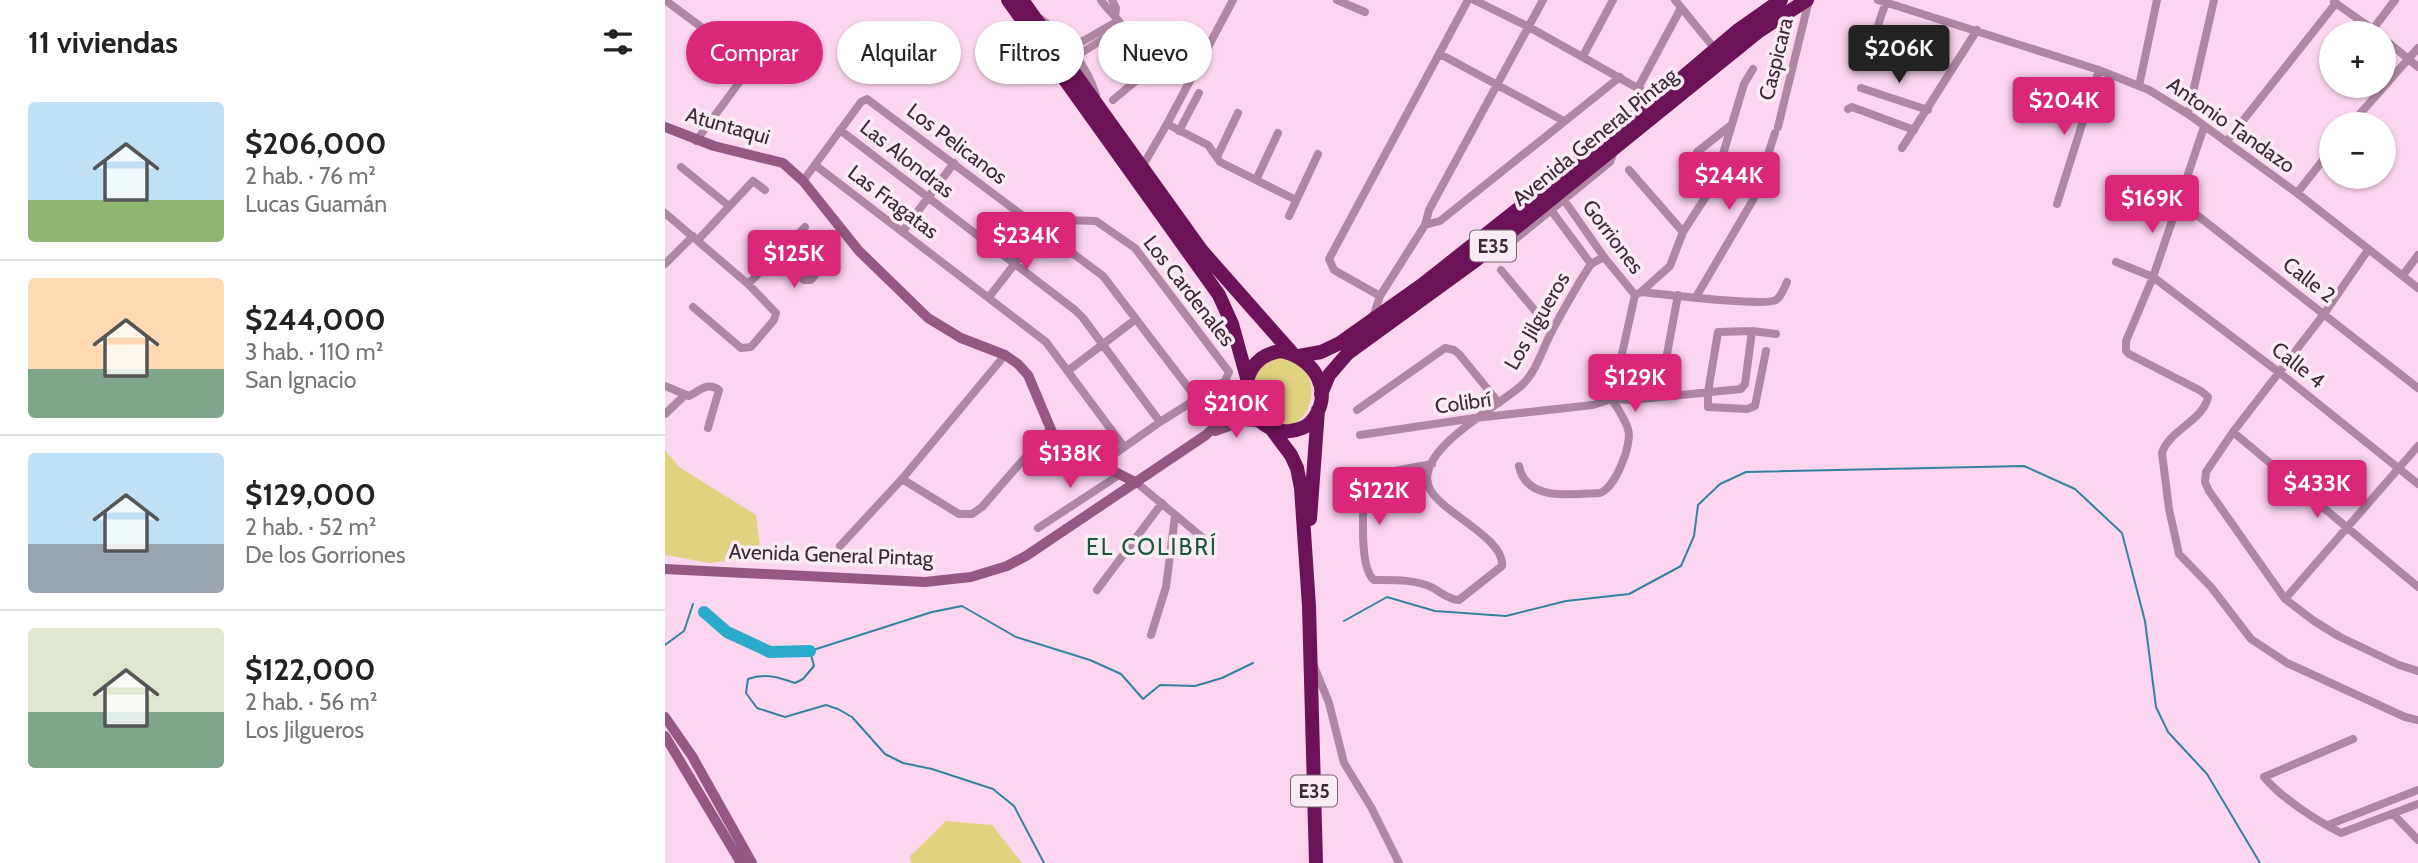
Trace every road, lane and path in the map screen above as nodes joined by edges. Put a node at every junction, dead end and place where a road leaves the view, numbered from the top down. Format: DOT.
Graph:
graph roads {
  1 [pos="665,0"];
  2 [pos="1007,0"];
  3 [pos="1022,0"];
  4 [pos="1101,0"];
  5 [pos="1112,0"];
  6 [pos="1233,0"];
  7 [pos="1337,0"];
  8 [pos="1468,0"];
  9 [pos="1474,0"];
  10 [pos="1543,0"];
  11 [pos="1613,0"];
  12 [pos="1675,0"];
  13 [pos="1781,0"];
  14 [pos="1808,0"];
  15 [pos="2157,0"];
  16 [pos="2214,0"];
  17 [pos="2395,0"];
  18 [pos="1882,1"];
  19 [pos="2334,2"];
  20 [pos="1681,9"];
  21 [pos="1365,12"];
  22 [pos="1034,16"];
  23 [pos="1117,18"];
  24 [pos="1043,21"];
  25 [pos="2362,21"];
  26 [pos="2382,21"];
  27 [pos="1529,27"];
  28 [pos="1977,30"];
  29 [pos="1876,31"];
  30 [pos="1084,40"];
  31 [pos="2418,48"];
  32 [pos="1714,49"];
  33 [pos="2396,50"];
  34 [pos="1084,52"];
  35 [pos="1440,54"];
  36 [pos="1583,57"];
  37 [pos="2407,60"];
  38 [pos="2418,67"];
  39 [pos="1753,69"];
  40 [pos="2099,70"];
  41 [pos="1084,71"];
  42 [pos="1620,78"];
  43 [pos="1497,86"];
  44 [pos="2139,86"];
  45 [pos="1638,88"];
  46 [pos="1861,88"];
  47 [pos="1199,93"];
  48 [pos="1657,99"];
  49 [pos="1113,100"];
  50 [pos="1098,105"];
  51 [pos="1848,109"];
  52 [pos="1928,110"];
  53 [pos="2362,112"];
  54 [pos="1238,113"];
  55 [pos="2188,114"];
  56 [pos="1564,121"];
  57 [pos="1167,124"];
  58 [pos="1730,125"];
  59 [pos="665,127"];
  60 [pos="2204,127"];
  61 [pos="840,130"];
  62 [pos="1914,130"];
  63 [pos="1179,131"];
  64 [pos="1277,133"];
  65 [pos="696,141"];
  66 [pos="2227,142"];
  67 [pos="1617,146"];
  68 [pos="1902,148"];
  69 [pos="1318,153"];
  70 [pos="1696,156"];
  71 [pos="1217,157"];
  72 [pos="954,163"];
  73 [pos="815,165"];
  74 [pos="2319,165"];
  75 [pos="681,167"];
  76 [pos="1142,167"];
  77 [pos="1629,170"];
  78 [pos="1256,180"];
  79 [pos="803,181"];
  80 [pos="765,190"];
  81 [pos="2297,193"];
  82 [pos="928,197"];
  83 [pos="1296,200"];
  84 [pos="1564,200"];
  85 [pos="2179,201"];
  86 [pos="2057,204"];
  87 [pos="729,206"];
  88 [pos="1551,210"];
  89 [pos="665,213"];
  90 [pos="1289,216"];
  91 [pos="1425,225"];
  92 [pos="805,227"];
  93 [pos="1041,230"];
  94 [pos="902,231"];
  95 [pos="1683,232"];
  96 [pos="696,238"];
  97 [pos="2368,250"];
  98 [pos="1484,253"];
  99 [pos="2418,255"];
  100 [pos="776,256"];
  101 [pos="1604,257"];
  102 [pos="2116,262"];
  103 [pos="1015,263"];
  104 [pos="665,264"];
  105 [pos="1591,264"];
  106 [pos="1501,270"];
  107 [pos="816,274"];
  108 [pos="2403,275"];
  109 [pos="2153,277"];
  110 [pos="1787,282"];
  111 [pos="748,284"];
  112 [pos="2418,288"];
  113 [pos="1638,294"];
  114 [pos="1678,295"];
  115 [pos="1380,296"];
  116 [pos="1696,296"];
  117 [pos="989,297"];
  118 [pos="693,307"];
  119 [pos="2324,314"];
  120 [pos="1136,319"];
  121 [pos="1367,323"];
  122 [pos="1552,331"];
  123 [pos="1752,331"];
  124 [pos="1776,334"];
  125 [pos="1103,345"];
  126 [pos="1766,351"];
  127 [pos="1005,355"];
  128 [pos="1296,355"];
  129 [pos="1069,370"];
  130 [pos="2280,373"];
  131 [pos="1246,383"];
  132 [pos="665,386"];
  133 [pos="2418,388"];
  134 [pos="1708,392"];
  135 [pos="1321,394"];
  136 [pos="684,396"];
  137 [pos="1659,397"];
  138 [pos="1197,399"];
  139 [pos="1612,399"];
  140 [pos="1499,403"];
  141 [pos="1318,410"];
  142 [pos="1357,410"];
  143 [pos="665,414"];
  144 [pos="1475,418"];
  145 [pos="1160,422"];
  146 [pos="1267,425"];
  147 [pos="708,428"];
  148 [pos="1050,429"];
  149 [pos="2233,432"];
  150 [pos="1206,435"];
  151 [pos="1360,435"];
  152 [pos="2418,446"];
  153 [pos="1124,447"];
  154 [pos="1432,464"];
  155 [pos="1099,465"];
  156 [pos="1519,466"];
  157 [pos="2399,467"];
  158 [pos="1119,474"];
  159 [pos="902,479"];
  160 [pos="1137,483"];
  161 [pos="2418,484"];
  162 [pos="1161,503"];
  163 [pos="1175,516"];
  164 [pos="2348,526"];
  165 [pos="1038,528"];
  166 [pos="1209,543"];
  167 [pos="1306,545"];
  168 [pos="840,546"];
  169 [pos="665,569"];
  170 [pos="2418,587"];
  171 [pos="1097,590"];
  172 [pos="2285,600"];
  173 [pos="1151,635"];
  174 [pos="1310,656"];
  175 [pos="2418,671"];
  176 [pos="665,717"];
  177 [pos="2418,720"];
  178 [pos="665,736"];
  179 [pos="2353,740"];
  180 [pos="2418,790"];
  181 [pos="2418,804"];
  182 [pos="2393,814"];
  183 [pos="2328,825"];
  184 [pos="2418,840"];
  185 [pos="741,863"];
  186 [pos="752,863"];
  187 [pos="1316,863"];
  188 [pos="1399,863"];
  1 -- 65 [label="street"];
  2 -- 131 [label="highway"];
  3 -- 22 [label="highway"];
  4 -- 23 [label="street"];
  5 -- 23 [label="street"];
  6 -- 57 [label="street"];
  7 -- 21 [label="street"];
  8 -- 35 [label="street"];
  9 -- 27 [label="street"];
  10 -- 27 [label="street"];
  11 -- 36 [label="street"];
  12 -- 20 [label="street"];
  13 -- 32 [label="highway, Avenida General Pintag / E35"];
  14 -- 67 [label="highway, Avenida General Pintag / E35"];
  14 -- 116 [label="street, Caspicara"];
  15 -- 44 [label="street"];
  16 -- 55 [label="street"];
  17 -- 26 [label="street"];
  18 -- 28 [label="street, Antonio Tandazo"];
  18 -- 29 [label="street"];
  19 -- 25 [label="street"];
  19 -- 66 [label="street"];
  20 -- 32 [label="street"];
  20 -- 45 [label="street"];
  22 -- 24 [label="street"];
  22 -- 50 [label="highway"];
  23 -- 30 [label="street"];
  23 -- 34 [label="street"];
  23 -- 49 [label="street"];
  27 -- 36 [label="street"];
  27 -- 43 [label="street"];
  28 -- 40 [label="street, Antonio Tandazo"];
  28 -- 52 [label="street"];
  31 -- 37 [label="street"];
  32 -- 48 [label="highway, Avenida General Pintag / E35"];
  33 -- 37 [label="street"];
  35 -- 43 [label="street"];
  35 -- 115 [label="street"];
  36 -- 42 [label="street"];
  37 -- 38 [label="street"];
  37 -- 53 [label="street"];
  39 -- 58 [label="street"];
  40 -- 44 [label="street, Antonio Tandazo"];
  40 -- 86 [label="street"];
  41 -- 50 [label="street"];
  42 -- 45 [label="street"];
  42 -- 56 [label="street"];
  43 -- 56 [label="street"];
  43 -- 91 [label="street"];
  44 -- 55 [label="street, Antonio Tandazo"];
  45 -- 48 [label="street"];
  46 -- 52 [label="street"];
  47 -- 63 [label="street"];
  48 -- 121 [label="highway, Avenida General Pintag / E35"];
  50 -- 76 [label="highway"];
  51 -- 62 [label="street"];
  52 -- 62 [label="street"];
  54 -- 71 [label="street"];
  55 -- 60 [label="street, Antonio Tandazo"];
  56 -- 91 [label="street"];
  57 -- 63 [label="street"];
  57 -- 76 [label="street"];
  58 -- 70 [label="street"];
  58 -- 95 [label="street"];
  59 -- 65 [label="main road, Atuntaqui"];
  60 -- 66 [label="street, Antonio Tandazo"];
  60 -- 85 [label="street"];
  61 -- 72 [label="street, Los Pelicanos"];
  61 -- 73 [label="street"];
  61 -- 82 [label="street, Las Alondras"];
  62 -- 68 [label="street"];
  63 -- 71 [label="street"];
  64 -- 78 [label="street"];
  65 -- 79 [label="main road, Atuntaqui"];
  66 -- 81 [label="street, Antonio Tandazo"];
  67 -- 84 [label="street"];
  67 -- 98 [label="highway, Avenida General Pintag / E35"];
  69 -- 83 [label="street"];
  71 -- 78 [label="street"];
  72 -- 82 [label="street"];
  72 -- 93 [label="street, Los Pelicanos"];
  73 -- 79 [label="street"];
  73 -- 94 [label="street, Las Fragatas"];
  74 -- 81 [label="street"];
  75 -- 87 [label="street"];
  76 -- 128 [label="highway"];
  77 -- 95 [label="street"];
  78 -- 83 [label="street"];
  79 -- 127 [label="main road, Atuntaqui"];
  80 -- 87 [label="street"];
  81 -- 97 [label="street, Antonio Tandazo"];
  82 -- 94 [label="street"];
  82 -- 103 [label="street, Las Alondras"];
  83 -- 90 [label="street"];
  84 -- 88 [label="street"];
  84 -- 101 [label="street, Gorriones"];
  85 -- 109 [label="street"];
  85 -- 119 [label="street, Calle 2"];
  87 -- 96 [label="street"];
  88 -- 98 [label="street"];
  88 -- 105 [label="street"];
  89 -- 96 [label="street"];
  91 -- 115 [label="street"];
  92 -- 100 [label="street"];
  93 -- 103 [label="street"];
  93 -- 120 [label="street, Los Pelicanos"];
  93 -- 138 [label="street, Los Cardenales"];
  94 -- 117 [label="street, Las Fragatas"];
  95 -- 113 [label="street"];
  96 -- 104 [label="street"];
  96 -- 111 [label="street"];
  97 -- 108 [label="street, Antonio Tandazo"];
  97 -- 119 [label="street"];
  98 -- 135 [label="highway, Avenida General Pintag / E35"];
  99 -- 108 [label="street"];
  100 -- 107 [label="street"];
  100 -- 111 [label="street"];
  101 -- 105 [label="street, Los Jilgueros"];
  101 -- 113 [label="street, Gorriones"];
  102 -- 109 [label="street, Calle 4"];
  103 -- 117 [label="street"];
  103 -- 125 [label="street, Las Alondras"];
  105 -- 122 [label="street, Los Jilgueros"];
  106 -- 122 [label="street"];
  108 -- 112 [label="street, Antonio Tandazo"];
  109 -- 130 [label="street, Calle 4"];
  109 -- 177 [label="street"];
  110 -- 116 [label="street"];
  111 -- 118 [label="street"];
  113 -- 114 [label="street"];
  113 -- 139 [label="street"];
  114 -- 116 [label="street"];
  114 -- 137 [label="street"];
  115 -- 121 [label="street"];
  117 -- 129 [label="street, Las Fragatas"];
  119 -- 130 [label="street"];
  119 -- 133 [label="street, Calle 2"];
  120 -- 125 [label="street"];
  120 -- 138 [label="street, Los Pelicanos"];
  121 -- 128 [label="highway, Avenida General Pintag / E35"];
  122 -- 140 [label="street, Los Jilgueros"];
  123 -- 124 [label="street"];
  123 -- 134 [label="street, Colibrí"];
  123 -- 134 [label="street"];
  125 -- 129 [label="street"];
  125 -- 145 [label="street, Las Alondras"];
  126 -- 134 [label="street"];
  127 -- 148 [label="main road, Atuntaqui"];
  127 -- 159 [label="street"];
  128 -- 131 [label="highway, E35"];
  128 -- 135 [label="highway"];
  129 -- 153 [label="street, Las Fragatas"];
  130 -- 149 [label="street"];
  130 -- 157 [label="street, Calle 4"];
  131 -- 146 [label="highway, E35"];
  131 -- 150 [label="main road, Avenida General Pintag"];
  132 -- 136 [label="street"];
  134 -- 137 [label="street, Colibrí"];
  135 -- 141 [label="highway, E35"];
  136 -- 143 [label="street"];
  136 -- 147 [label="street"];
  137 -- 139 [label="street, Colibrí"];
  138 -- 145 [label="street"];
  139 -- 144 [label="street, Colibrí"];
  139 -- 156 [label="street"];
  140 -- 142 [label="street"];
  140 -- 144 [label="street, Los Jilgueros"];
  141 -- 146 [label="highway"];
  141 -- 167 [label="highway, E35"];
  144 -- 151 [label="street, Colibrí"];
  144 -- 154 [label="street, Los Jilgueros"];
  145 -- 153 [label="street"];
  146 -- 150 [label="main road, Avenida General Pintag"];
  146 -- 167 [label="highway, E35"];
  148 -- 155 [label="main road, Atuntaqui"];
  148 -- 159 [label="street"];
  149 -- 164 [label="street"];
  149 -- 172 [label="street"];
  150 -- 160 [label="main road, Avenida General Pintag"];
  152 -- 157 [label="street"];
  153 -- 155 [label="street"];
  154 -- 154 [label="street"];
  155 -- 158 [label="main road, Atuntaqui"];
  157 -- 161 [label="street, Calle 4"];
  157 -- 164 [label="street"];
  158 -- 160 [label="main road, Atuntaqui"];
  158 -- 165 [label="street"];
  159 -- 168 [label="street"];
  160 -- 162 [label="street, Atuntaqui"];
  160 -- 169 [label="main road, Avenida General Pintag"];
  162 -- 163 [label="street, Atuntaqui"];
  162 -- 171 [label="street"];
  163 -- 166 [label="street, Atuntaqui"];
  163 -- 173 [label="street"];
  164 -- 170 [label="street"];
  164 -- 172 [label="street"];
  167 -- 174 [label="highway, E35"];
  172 -- 175 [label="street"];
  174 -- 187 [label="highway, E35"];
  174 -- 188 [label="street"];
  176 -- 186 [label="main road"];
  178 -- 185 [label="main road"];
  179 -- 183 [label="street"];
  180 -- 183 [label="street"];
  181 -- 182 [label="street"];
  182 -- 183 [label="street"];
  182 -- 184 [label="street"];
}
